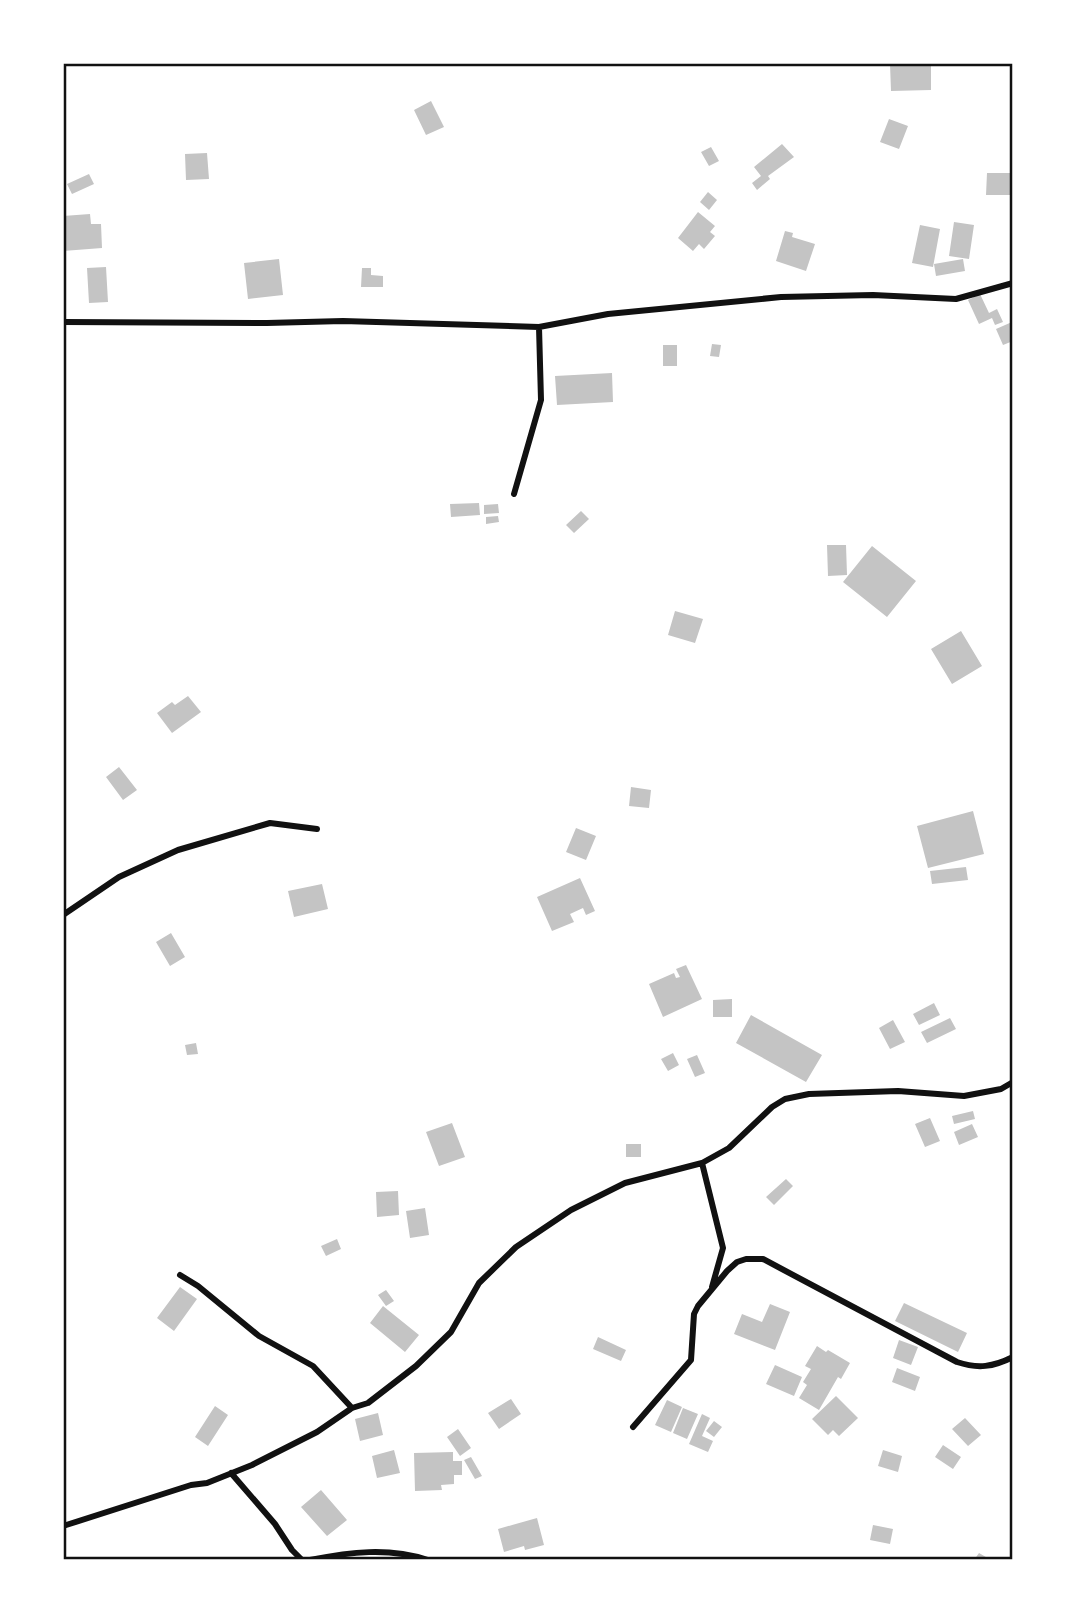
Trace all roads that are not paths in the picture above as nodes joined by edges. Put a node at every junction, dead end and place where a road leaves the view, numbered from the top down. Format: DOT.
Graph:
graph roads {
  1 [pos="1013,283"];
  2 [pos="63,322"];
  3 [pos="539,327"];
  4 [pos="514,494"];
  5 [pos="317,829"];
  6 [pos="63,915"];
  7 [pos="1013,1082"];
  8 [pos="702,1163"];
  9 [pos="180,1275"];
  10 [pos="711,1290"];
  11 [pos="1013,1357"];
  12 [pos="352,1408"];
  13 [pos="633,1427"];
  14 [pos="231,1473"];
  15 [pos="63,1526"];
  16 [pos="303,1560"];
  17 [pos="310,1560"];
  18 [pos="428,1560"];
  1 -- 3 [label="street"];
  2 -- 3 [label="street"];
  3 -- 4 [label="street"];
  5 -- 6 [label="street"];
  7 -- 8 [label="street"];
  8 -- 10 [label="street"];
  8 -- 12 [label="street"];
  9 -- 12 [label="street"];
  10 -- 11 [label="street"];
  10 -- 13 [label="street"];
  12 -- 14 [label="street"];
  14 -- 15 [label="street"];
  14 -- 16 [label="street"];
  17 -- 18 [label="street"];
}
